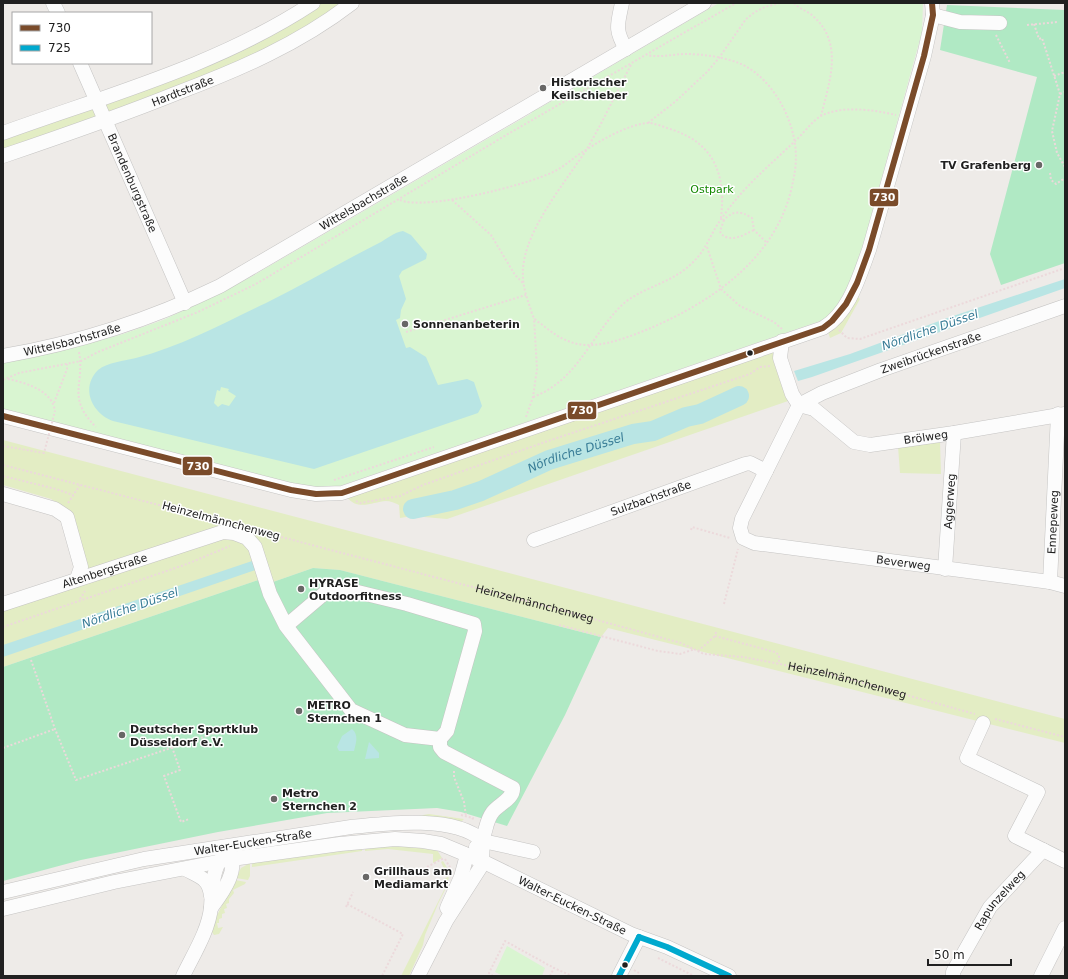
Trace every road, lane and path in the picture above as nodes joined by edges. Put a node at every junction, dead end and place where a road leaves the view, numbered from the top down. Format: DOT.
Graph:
graph roads {
  1 [pos="53,3"];
  2 [pos="313,3"];
  3 [pos="352,3"];
  4 [pos="622,3"];
  5 [pos="704,3"];
  6 [pos="780,3"];
  7 [pos="794,3"];
  8 [pos="933,9"];
  9 [pos="58,12"];
  10 [pos="1058,22"];
  11 [pos="995,24"];
  12 [pos="1027,24"];
  13 [pos="1034,24"];
  14 [pos="626,49"];
  15 [pos="647,55"];
  16 [pos="719,58"];
  17 [pos="1010,63"];
  18 [pos="80,64"];
  19 [pos="631,64"];
  20 [pos="1065,72"];
  21 [pos="1054,76"];
  22 [pos="1065,92"];
  23 [pos="1060,94"];
  24 [pos="96,100"];
  25 [pos="896,107"];
  26 [pos="821,116"];
  27 [pos="900,116"];
  28 [pos="104,122"];
  29 [pos="648,123"];
  30 [pos="3,134"];
  31 [pos="796,141"];
  32 [pos="586,150"];
  33 [pos="3,156"];
  34 [pos="1065,167"];
  35 [pos="1050,172"];
  36 [pos="1065,178"];
  37 [pos="400,200"];
  38 [pos="452,200"];
  39 [pos="721,218"];
  40 [pos="724,220"];
  41 [pos="754,230"];
  42 [pos="767,243"];
  43 [pos="707,247"];
  44 [pos="1065,268"];
  45 [pos="523,283"];
  46 [pos="721,289"];
  47 [pos="526,295"];
  48 [pos="185,303"];
  49 [pos="1065,306"];
  50 [pos="534,318"];
  51 [pos="832,323"];
  52 [pos="789,326"];
  53 [pos="406,332"];
  54 [pos="780,334"];
  55 [pos="592,345"];
  56 [pos="3,356"];
  57 [pos="780,358"];
  58 [pos="67,364"];
  59 [pos="8,379"];
  60 [pos="3,380"];
  61 [pos="533,397"];
  62 [pos="54,403"];
  63 [pos="799,404"];
  64 [pos="535,414"];
  65 [pos="1062,414"];
  66 [pos="3,416"];
  67 [pos="527,416"];
  68 [pos="520,419"];
  69 [pos="99,429"];
  70 [pos="954,434"];
  71 [pos="3,446"];
  72 [pos="437,446"];
  73 [pos="3,465"];
  74 [pos="766,471"];
  75 [pos="3,476"];
  76 [pos="332,481"];
  77 [pos="80,485"];
  78 [pos="346,491"];
  79 [pos="3,494"];
  80 [pos="73,495"];
  81 [pos="62,512"];
  82 [pos="223,522"];
  83 [pos="691,530"];
  84 [pos="252,534"];
  85 [pos="743,538"];
  86 [pos="534,540"];
  87 [pos="945,569"];
  88 [pos="77,579"];
  89 [pos="1050,582"];
  90 [pos="1065,586"];
  91 [pos="3,604"];
  92 [pos="724,604"];
  93 [pos="558,625"];
  94 [pos="286,626"];
  95 [pos="3,627"];
  96 [pos="716,632"];
  97 [pos="715,636"];
  98 [pos="696,649"];
  99 [pos="698,651"];
  100 [pos="31,660"];
  101 [pos="779,664"];
  102 [pos="985,719"];
  103 [pos="236,726"];
  104 [pos="55,729"];
  105 [pos="1065,738"];
  106 [pos="440,739"];
  107 [pos="172,747"];
  108 [pos="3,748"];
  109 [pos="460,760"];
  110 [pos="466,816"];
  111 [pos="189,819"];
  112 [pos="482,841"];
  113 [pos="1043,850"];
  114 [pos="533,852"];
  115 [pos="226,855"];
  116 [pos="467,855"];
  117 [pos="482,861"];
  118 [pos="1065,861"];
  119 [pos="428,867"];
  120 [pos="185,869"];
  121 [pos="453,875"];
  122 [pos="3,892"];
  123 [pos="353,892"];
  124 [pos="211,902"];
  125 [pos="3,910"];
  126 [pos="446,921"];
  127 [pos="1065,928"];
  128 [pos="639,937"];
  129 [pos="656,957"];
  130 [pos="554,968"];
  131 [pos="183,976"];
  132 [pos="382,976"];
  133 [pos="418,976"];
  134 [pos="493,976"];
  135 [pos="550,976"];
  136 [pos="572,976"];
  137 [pos="619,976"];
  138 [pos="694,976"];
  139 [pos="729,976"];
  140 [pos="953,976"];
  141 [pos="1041,976"];
  1 -- 9 [label="street"];
  2 -- 24 [label="street, Hardtstraße"];
  3 -- 28 [label="street, Hardtstraße"];
  4 -- 14 [label="street"];
  5 -- 14 [label="street, Wittelsbachstraße"];
  6 -- 16 [label="path"];
  7 -- 26 [label="path"];
  8 -- 11 [label="street"];
  8 -- 27 [label="street"];
  10 -- 13 [label="path"];
  11 -- 17 [label="path"];
  12 -- 13 [label="path"];
  13 -- 21 [label="path"];
  14 -- 48 [label="street, Wittelsbachstraße"];
  15 -- 16 [label="path"];
  16 -- 29 [label="path"];
  16 -- 31 [label="path"];
  18 -- 24 [label="street, Brandenburgstraße"];
  19 -- 32 [label="path"];
  20 -- 21 [label="path"];
  21 -- 23 [label="path"];
  22 -- 23 [label="path"];
  23 -- 34 [label="path"];
  24 -- 28 [label="street, Brandenburgstraße"];
  24 -- 30 [label="street, Hardtstraße"];
  25 -- 27 [label="path"];
  26 -- 27 [label="path"];
  26 -- 31 [label="path"];
  27 -- 51 [label="street"];
  28 -- 33 [label="street, Hardtstraße"];
  28 -- 48 [label="street, Brandenburgstraße"];
  29 -- 32 [label="path"];
  29 -- 39 [label="path"];
  31 -- 39 [label="path"];
  31 -- 42 [label="path"];
  32 -- 38 [label="path"];
  32 -- 45 [label="path"];
  35 -- 36 [label="path"];
  37 -- 38 [label="path"];
  38 -- 45 [label="path"];
  39 -- 40 [label="path"];
  39 -- 43 [label="path"];
  40 -- 41 [label="path"];
  40 -- 41 [label="path"];
  41 -- 42 [label="path"];
  42 -- 46 [label="path"];
  43 -- 46 [label="path"];
  43 -- 55 [label="path"];
  44 -- 51 [label="path"];
  45 -- 47 [label="path"];
  46 -- 54 [label="path"];
  46 -- 55 [label="path"];
  47 -- 50 [label="path"];
  47 -- 53 [label="path"];
  48 -- 56 [label="street, Wittelsbachstraße"];
  49 -- 63 [label="street, Zweibrückenstraße"];
  50 -- 55 [label="path"];
  50 -- 61 [label="path"];
  51 -- 54 [label="street"];
  52 -- 54 [label="path"];
  54 -- 57 [label="street"];
  54 -- 78 [label="street"];
  55 -- 61 [label="path"];
  57 -- 63 [label="street"];
  57 -- 78 [label="path"];
  58 -- 59 [label="path"];
  58 -- 62 [label="path"];
  58 -- 69 [label="path"];
  59 -- 60 [label="path"];
  59 -- 62 [label="path"];
  61 -- 67 [label="path"];
  62 -- 71 [label="path, bridge"];
  63 -- 70 [label="street, Brölweg"];
  63 -- 74 [label="street"];
  64 -- 67 [label="path"];
  65 -- 70 [label="street, Brölweg"];
  65 -- 89 [label="street, Ennepeweg"];
  66 -- 78 [label="street"];
  67 -- 68 [label="path"];
  70 -- 87 [label="street, Aggerweg"];
  72 -- 76 [label="path"];
  73 -- 77 [label="path, Heinzelmännchenweg"];
  74 -- 85 [label="street"];
  74 -- 86 [label="street, Sulzbachstraße"];
  75 -- 80 [label="path"];
  77 -- 80 [label="path"];
  77 -- 82 [label="path, Heinzelmännchenweg"];
  79 -- 81 [label="street"];
  80 -- 81 [label="path"];
  81 -- 88 [label="street"];
  83 -- 85 [label="path"];
  84 -- 88 [label="street, Altenbergstraße"];
  84 -- 94 [label="street"];
  84 -- 95 [label="path"];
  84 -- 98 [label="path, Heinzelmännchenweg"];
  85 -- 87 [label="street, Beverweg"];
  85 -- 92 [label="path"];
  87 -- 89 [label="street, Beverweg"];
  88 -- 91 [label="street, Altenbergstraße"];
  89 -- 90 [label="street, Beverweg"];
  93 -- 98 [label="path"];
  94 -- 106 [label="street"];
  94 -- 106 [label="street"];
  96 -- 97 [label="path"];
  97 -- 99 [label="path"];
  97 -- 101 [label="path"];
  98 -- 99 [label="path, Heinzelmännchenweg"];
  99 -- 101 [label="path, Heinzelmännchenweg"];
  100 -- 104 [label="path"];
  101 -- 102 [label="path, Heinzelmännchenweg"];
  102 -- 105 [label="path, Heinzelmännchenweg"];
  102 -- 113 [label="street"];
  103 -- 107 [label="path"];
  104 -- 107 [label="path"];
  104 -- 108 [label="path"];
  106 -- 109 [label="street"];
  107 -- 111 [label="path"];
  109 -- 110 [label="path"];
  109 -- 112 [label="street"];
  112 -- 114 [label="street"];
  112 -- 115 [label="street, Walter-Eucken-Straße"];
  112 -- 116 [label="street"];
  112 -- 117 [label="street"];
  113 -- 118 [label="street"];
  113 -- 140 [label="street, Rapunzelweg"];
  115 -- 116 [label="street, Walter-Eucken-Straße"];
  115 -- 120 [label="street, Walter-Eucken-Straße"];
  115 -- 122 [label="street, Walter-Eucken-Straße"];
  115 -- 124 [label="street"];
  116 -- 117 [label="street, Walter-Eucken-Straße"];
  116 -- 126 [label="street"];
  117 -- 126 [label="street"];
  117 -- 128 [label="street, Walter-Eucken-Straße"];
  119 -- 121 [label="path"];
  120 -- 124 [label="street"];
  120 -- 125 [label="street, Walter-Eucken-Straße"];
  123 -- 132 [label="path"];
  124 -- 131 [label="street"];
  126 -- 133 [label="street"];
  127 -- 141 [label="street"];
  128 -- 137 [label="street"];
  128 -- 139 [label="street, Walter-Eucken-Straße"];
  129 -- 138 [label="path"];
  130 -- 134 [label="path"];
  130 -- 135 [label="path"];
  130 -- 136 [label="path"];
}
